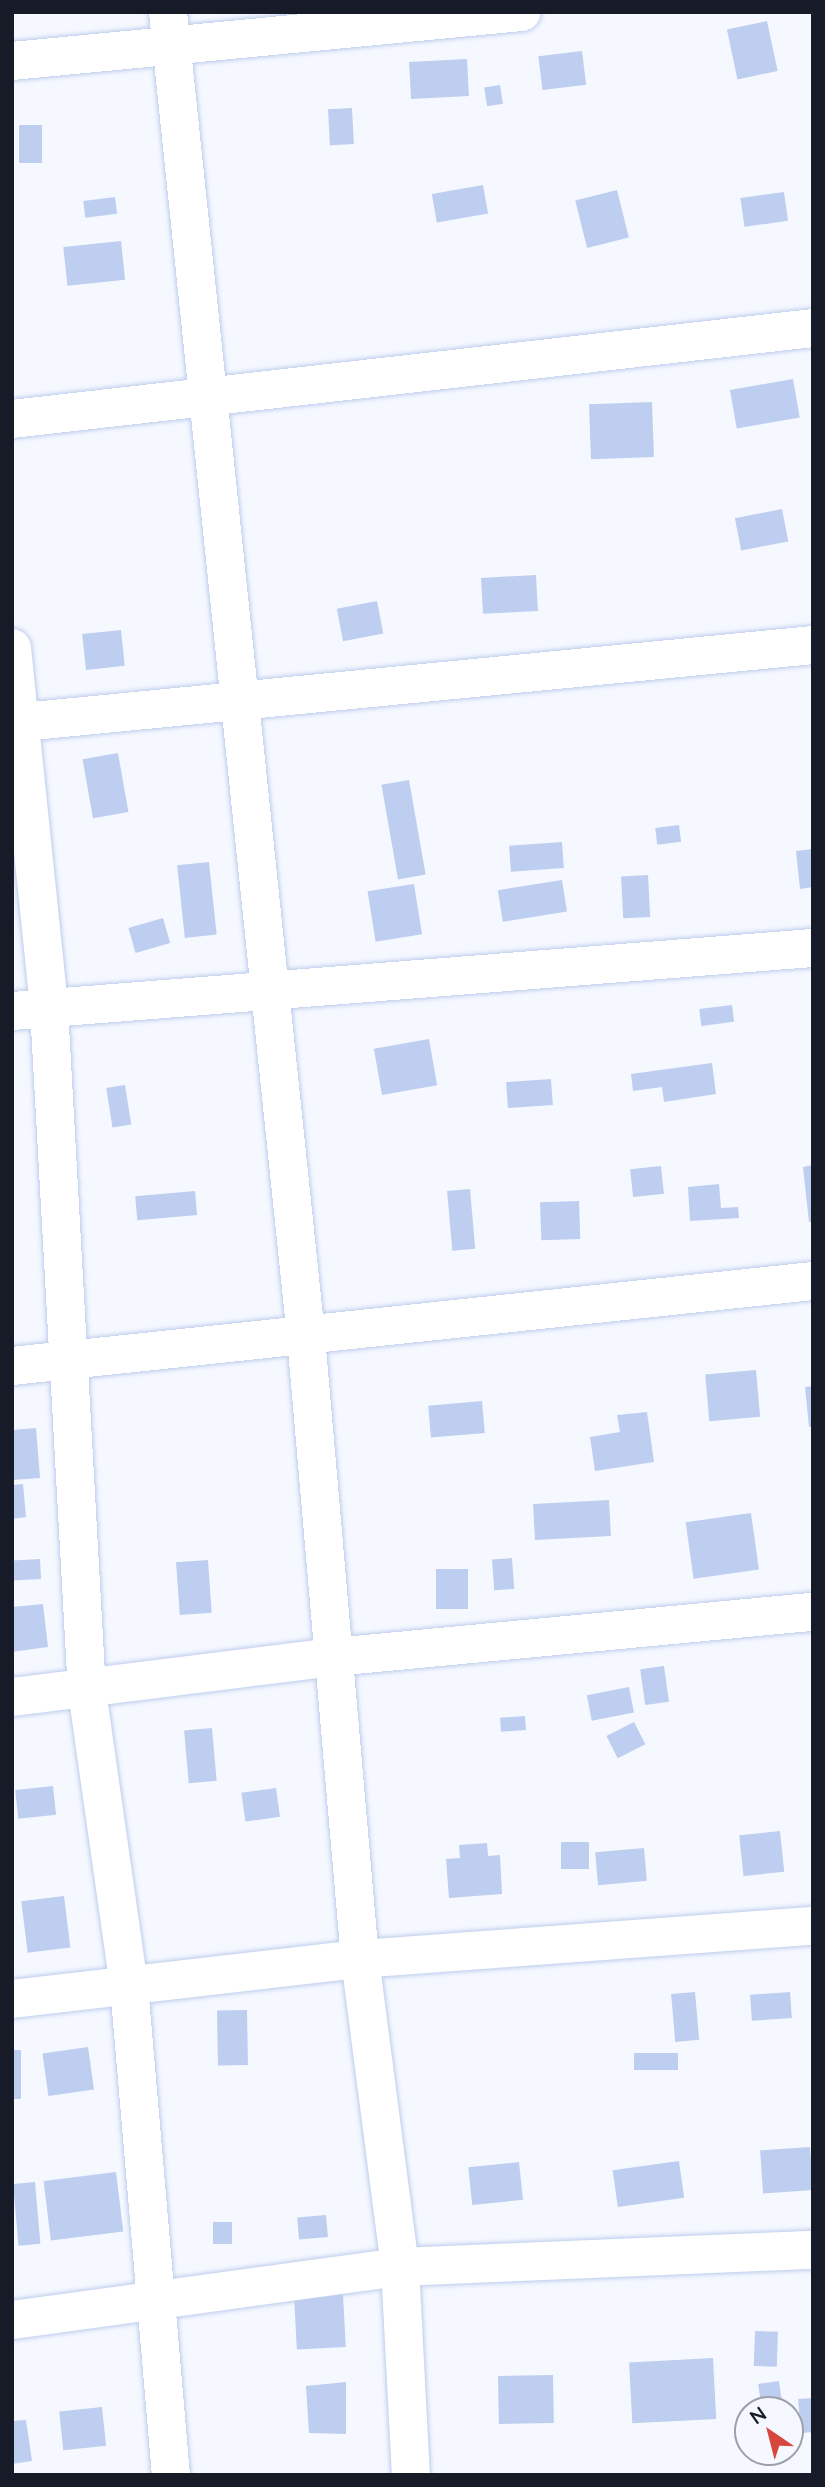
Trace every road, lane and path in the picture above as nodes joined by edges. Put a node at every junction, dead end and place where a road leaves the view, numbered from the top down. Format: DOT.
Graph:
graph roads {
  1 [pos="522,12"];
  2 [pos="169,30"];
  3 [pos="12,61"];
  4 [pos="813,328"];
  5 [pos="208,396"];
  6 [pos="12,419"];
  7 [pos="813,645"];
  8 [pos="12,648"];
  9 [pos="240,704"];
  10 [pos="15,723"];
  11 [pos="813,948"];
  12 [pos="270,989"];
  13 [pos="30,1010"];
  14 [pos="813,1281"];
  15 [pos="306,1337"];
  16 [pos="67,1360"];
  17 [pos="12,1366"];
  18 [pos="813,1612"];
  19 [pos="334,1657"];
  20 [pos="87,1691"];
  21 [pos="12,1697"];
  22 [pos="813,1926"];
  23 [pos="360,1959"];
  24 [pos="129,1986"];
  25 [pos="12,1999"];
  26 [pos="813,2250"];
  27 [pos="400,2267"];
  28 [pos="157,2300"];
  29 [pos="12,2320"];
  30 [pos="172,2475"];
  31 [pos="411,2475"];
  1 -- 2 [label="street"];
  2 -- 3 [label="street"];
  2 -- 5 [label="street"];
  4 -- 5 [label="street"];
  5 -- 6 [label="street"];
  5 -- 9 [label="street"];
  7 -- 9 [label="street"];
  8 -- 10 [label="street"];
  9 -- 10 [label="street"];
  9 -- 12 [label="street"];
  10 -- 13 [label="street"];
  11 -- 12 [label="street"];
  12 -- 13 [label="street"];
  12 -- 15 [label="street"];
  13 -- 16 [label="street"];
  14 -- 15 [label="street"];
  15 -- 16 [label="street"];
  15 -- 19 [label="street"];
  16 -- 17 [label="street"];
  16 -- 20 [label="street"];
  18 -- 19 [label="street"];
  19 -- 20 [label="street"];
  19 -- 23 [label="street"];
  20 -- 21 [label="street"];
  20 -- 24 [label="street"];
  22 -- 23 [label="street"];
  23 -- 24 [label="street"];
  23 -- 27 [label="street"];
  24 -- 25 [label="street"];
  24 -- 28 [label="street"];
  26 -- 27 [label="street"];
  27 -- 28 [label="street"];
  27 -- 31 [label="street"];
  28 -- 29 [label="street"];
  28 -- 30 [label="street"];
}
